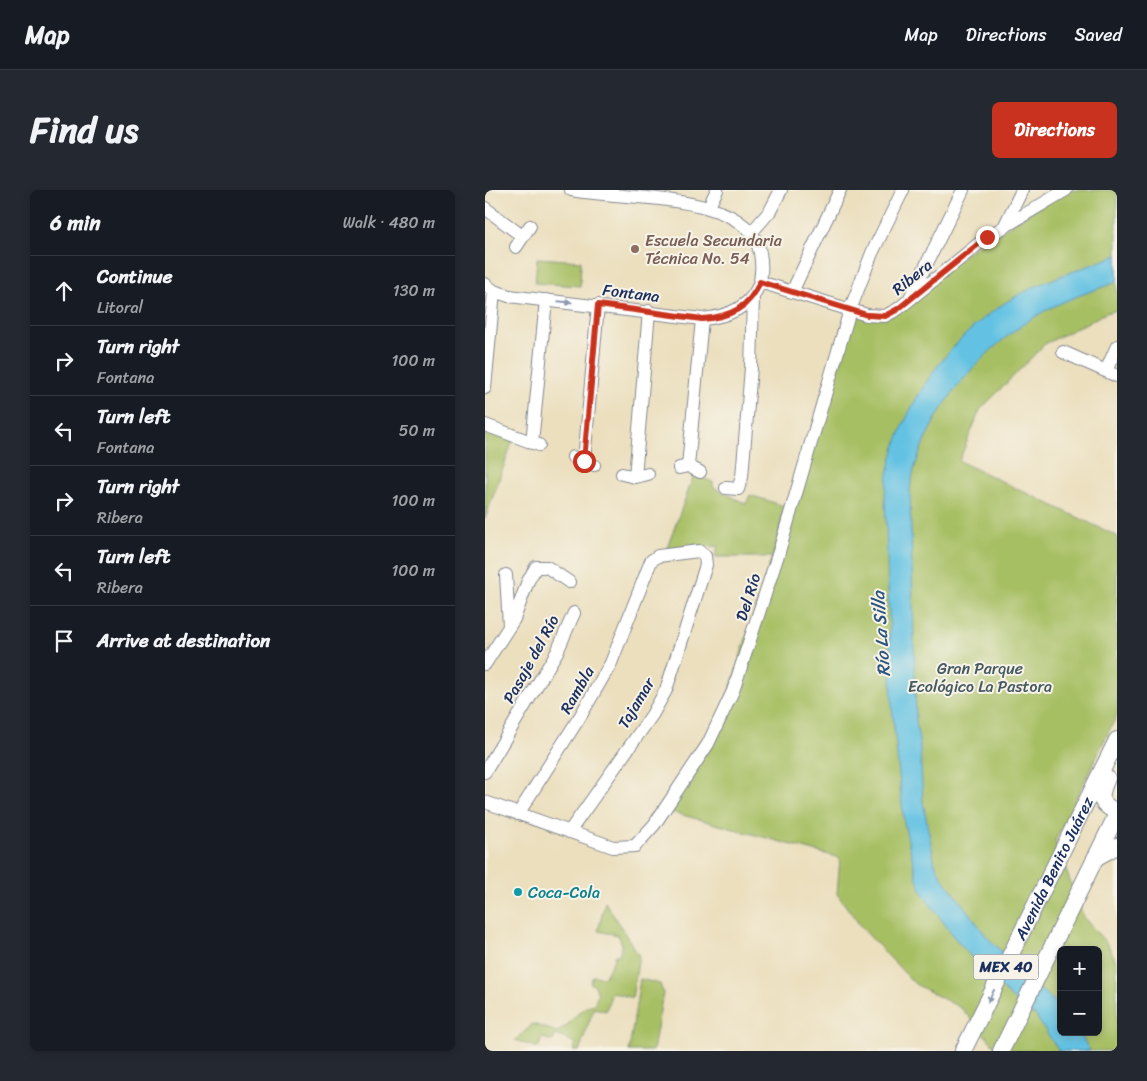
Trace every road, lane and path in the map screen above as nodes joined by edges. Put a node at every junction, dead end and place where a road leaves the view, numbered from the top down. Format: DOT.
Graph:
graph roads {
  1 [pos="571,190"];
  2 [pos="717,190"];
  3 [pos="781,190"];
  4 [pos="840,190"];
  5 [pos="903,190"];
  6 [pos="963,190"];
  7 [pos="1022,190"];
  8 [pos="1066,190"];
  9 [pos="642,194"];
  10 [pos="710,204"];
  11 [pos="485,208"];
  12 [pos="1005,225"];
  13 [pos="752,232"];
  14 [pos="523,236"];
  15 [pos="760,282"];
  16 [pos="490,287"];
  17 [pos="792,292"];
  18 [pos="753,297"];
  19 [pos="546,300"];
  20 [pos="908,302"];
  21 [pos="598,305"];
  22 [pos="850,310"];
  23 [pos="649,311"];
  24 [pos="702,319"];
  25 [pos="1117,346"];
  26 [pos="1063,352"];
  27 [pos="1111,373"];
  28 [pos="485,388"];
  29 [pos="485,425"];
  30 [pos="583,461"];
  31 [pos="700,472"];
  32 [pos="635,475"];
  33 [pos="726,488"];
  34 [pos="646,572"];
  35 [pos="506,575"];
  36 [pos="569,582"];
  37 [pos="574,613"];
  38 [pos="509,628"];
  39 [pos="485,664"];
  40 [pos="1117,740"];
  41 [pos="1117,750"];
  42 [pos="485,772"];
  43 [pos="485,802"];
  44 [pos="1117,813"];
  45 [pos="518,814"];
  46 [pos="569,832"];
  47 [pos="1117,846"];
  48 [pos="1093,859"];
  49 [pos="1005,1044"];
  50 [pos="963,1051"];
  1 -- 9 [label="street"];
  2 -- 10 [label="street"];
  3 -- 13 [label="street"];
  4 -- 17 [label="street"];
  5 -- 22 [label="street, Del Río"];
  6 -- 20 [label="street"];
  7 -- 12 [label="street"];
  8 -- 12 [label="street, Ribera"];
  9 -- 10 [label="street"];
  10 -- 13 [label="street"];
  11 -- 14 [label="street"];
  12 -- 20 [label="street, Ribera"];
  13 -- 15 [label="street"];
  15 -- 17 [label="street, Ribera"];
  15 -- 18 [label="street, Fontana"];
  16 -- 19 [label="street, Fontana"];
  16 -- 28 [label="street"];
  17 -- 22 [label="street, Ribera"];
  18 -- 24 [label="street, Fontana"];
  18 -- 33 [label="street"];
  19 -- 21 [label="street, Fontana, one-way"];
  19 -- 29 [label="street"];
  20 -- 22 [label="street, Ribera"];
  21 -- 23 [label="street, Fontana"];
  21 -- 30 [label="street"];
  22 -- 46 [label="street, Del Río"];
  23 -- 24 [label="street, Fontana"];
  23 -- 32 [label="street"];
  24 -- 31 [label="street"];
  25 -- 27 [label="street"];
  26 -- 27 [label="street"];
  34 -- 45 [label="street, Rambla"];
  34 -- 46 [label="street, Tajamar"];
  35 -- 38 [label="street"];
  36 -- 38 [label="street"];
  37 -- 42 [label="street, Pasaje del Río"];
  38 -- 39 [label="street"];
  40 -- 50 [label="main road, Avenida Benito Juárez / MEX 40, one-way"];
  41 -- 44 [label="main road"];
  43 -- 45 [label="street, Del Río"];
  44 -- 48 [label="main road, Avenida Benito Juárez / MEX 40"];
  45 -- 46 [label="street, Del Río"];
  47 -- 48 [label="main road"];
  48 -- 49 [label="main road, Avenida Benito Juárez / MEX 40"];
}
